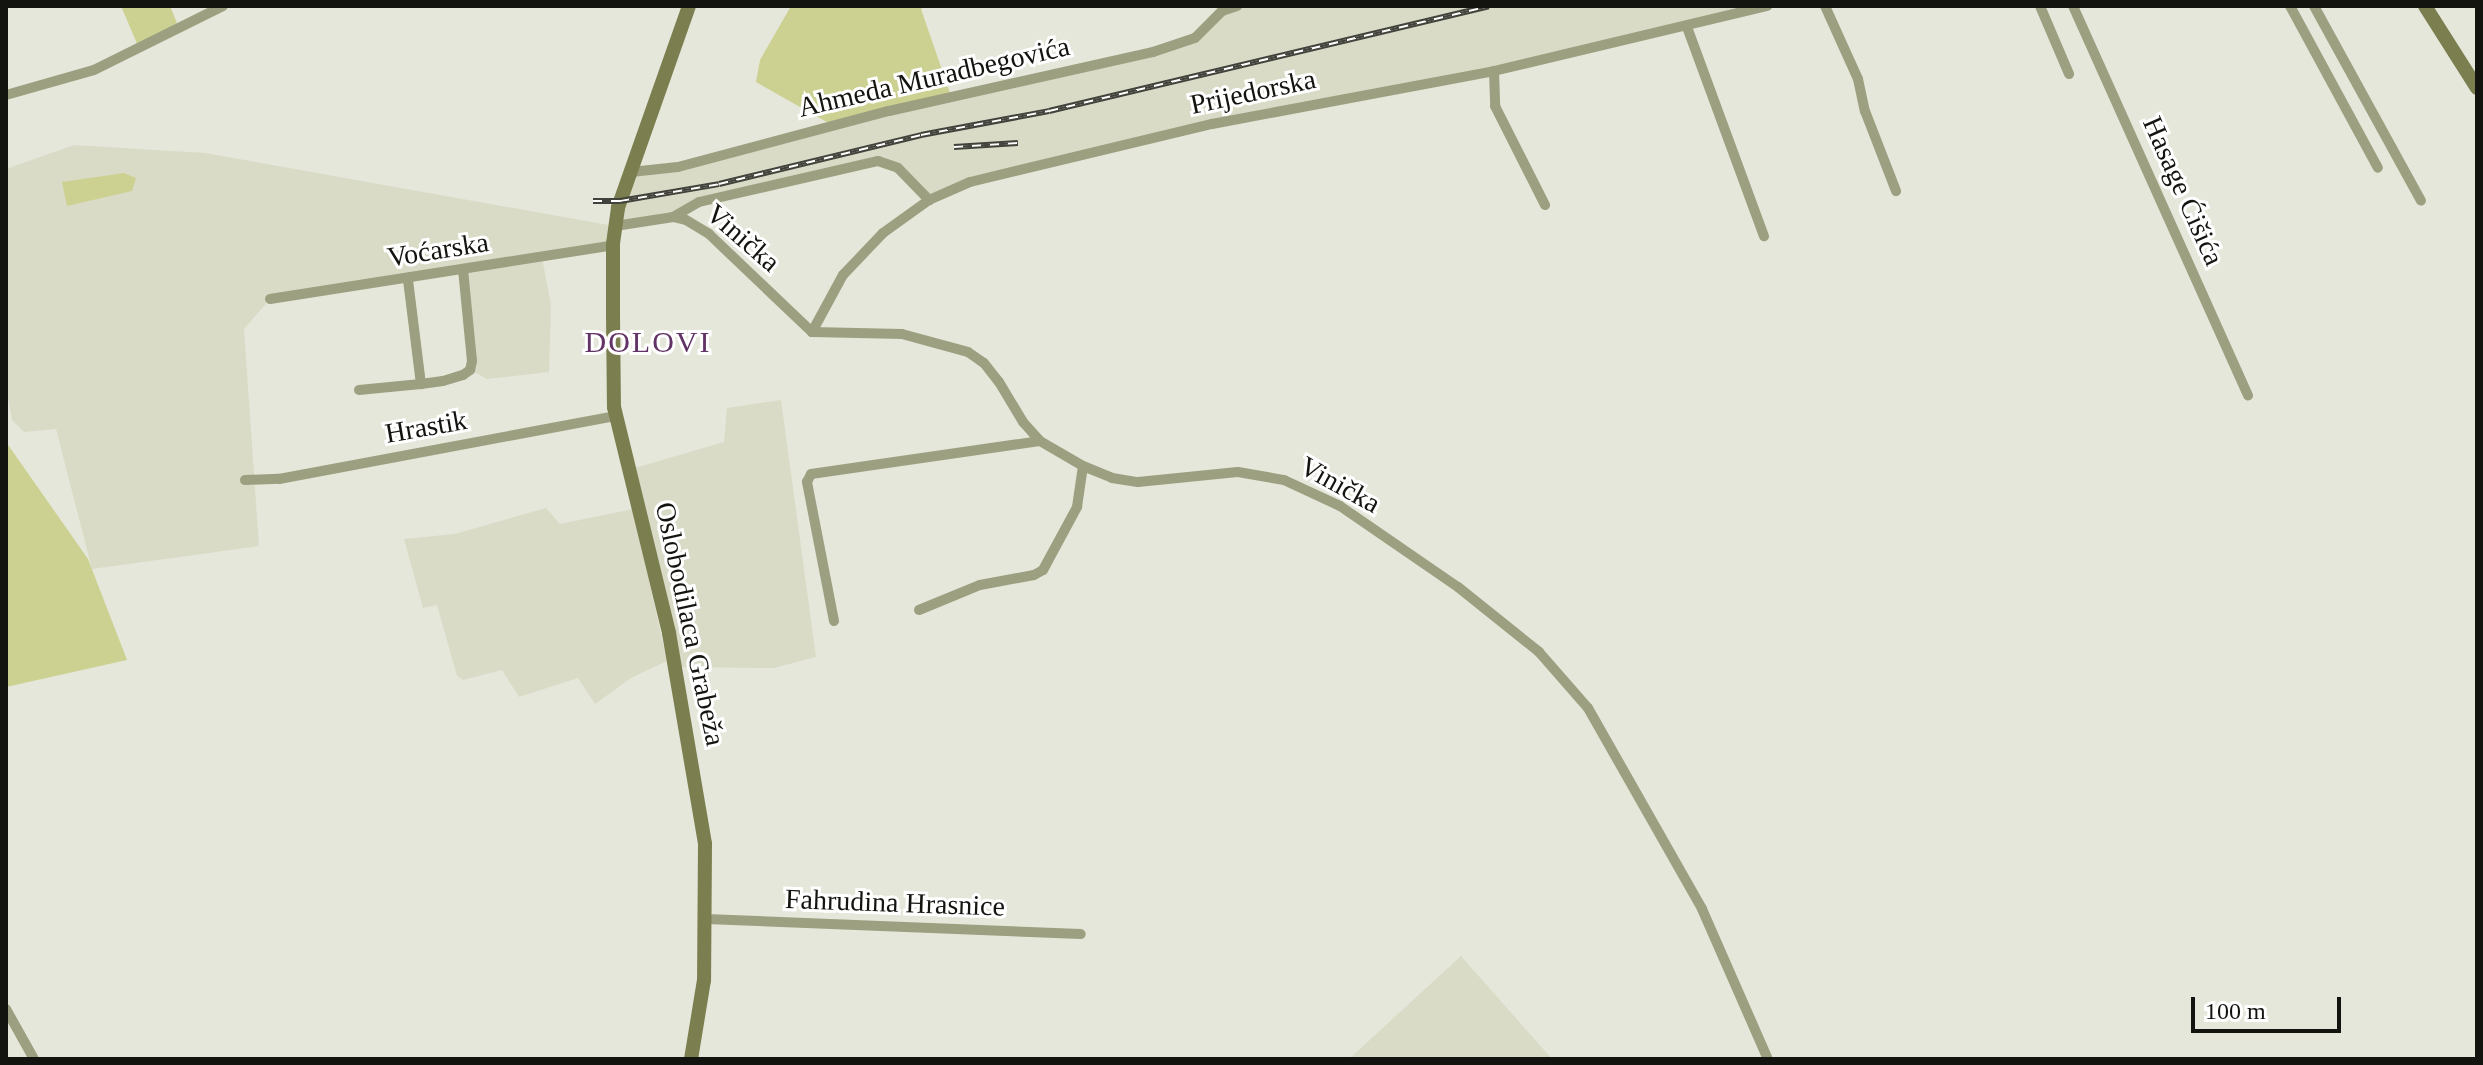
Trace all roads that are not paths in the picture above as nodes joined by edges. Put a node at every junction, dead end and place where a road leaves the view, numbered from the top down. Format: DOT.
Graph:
graph roads {
  1 [pos="223,6"];
  2 [pos="689,6"];
  3 [pos="1237,6"];
  4 [pos="1767,6"];
  5 [pos="1825,6"];
  6 [pos="2040,6"];
  7 [pos="2073,6"];
  8 [pos="2290,6"];
  9 [pos="2314,6"];
  10 [pos="2425,6"];
  11 [pos="1687,27"];
  12 [pos="1494,71"];
  13 [pos="2069,74"];
  14 [pos="2477,88"];
  15 [pos="6,95"];
  16 [pos="2378,168"];
  17 [pos="631,172"];
  18 [pos="1896,191"];
  19 [pos="929,200"];
  20 [pos="2421,201"];
  21 [pos="1545,205"];
  22 [pos="673,217"];
  23 [pos="615,226"];
  24 [pos="1764,236"];
  25 [pos="613,245"];
  26 [pos="463,270"];
  27 [pos="408,280"];
  28 [pos="270,299"];
  29 [pos="812,332"];
  30 [pos="421,384"];
  31 [pos="359,390"];
  32 [pos="2248,396"];
  33 [pos="616,416"];
  34 [pos="1040,441"];
  35 [pos="1083,466"];
  36 [pos="245,480"];
  37 [pos="919,610"];
  38 [pos="834,621"];
  39 [pos="706,919"];
  40 [pos="1081,934"];
  41 [pos="6,1009"];
  42 [pos="30,1056"];
  43 [pos="691,1059"];
  44 [pos="1768,1059"];
  1 -- 15 [label="street"];
  2 -- 17 [label="street, Oslobodilaca Grabeža"];
  3 -- 17 [label="street, Ahmeda Muradbegovića"];
  4 -- 11 [label="street, Prijedorska"];
  5 -- 18 [label="street"];
  6 -- 13 [label="street"];
  7 -- 32 [label="street, Hasage Ćišića"];
  8 -- 16 [label="street"];
  9 -- 20 [label="street"];
  10 -- 14 [label="street"];
  11 -- 12 [label="street, Prijedorska"];
  11 -- 24 [label="street"];
  12 -- 19 [label="street, Prijedorska"];
  12 -- 21 [label="street"];
  17 -- 23 [label="street, Oslobodilaca Grabeža"];
  19 -- 22 [label="street"];
  19 -- 29 [label="street, Prijedorska"];
  22 -- 23 [label="street, Vinička"];
  22 -- 29 [label="street, Vinička"];
  23 -- 25 [label="street, Oslobodilaca Grabeža"];
  25 -- 26 [label="street, Voćarska"];
  25 -- 33 [label="street, Oslobodilaca Grabeža"];
  26 -- 27 [label="street, Voćarska"];
  26 -- 30 [label="street"];
  27 -- 28 [label="street, Voćarska"];
  27 -- 30 [label="street"];
  29 -- 34 [label="street, Vinička"];
  30 -- 31 [label="street"];
  33 -- 36 [label="street, Hrastik"];
  33 -- 39 [label="street, Oslobodilaca Grabeža"];
  34 -- 35 [label="street, Vinička"];
  34 -- 38 [label="street"];
  35 -- 37 [label="street"];
  35 -- 44 [label="street, Vinička"];
  39 -- 40 [label="street, Fahrudina Hrasnice"];
  39 -- 43 [label="street, Oslobodilaca Grabeža"];
  41 -- 42 [label="street"];
}
